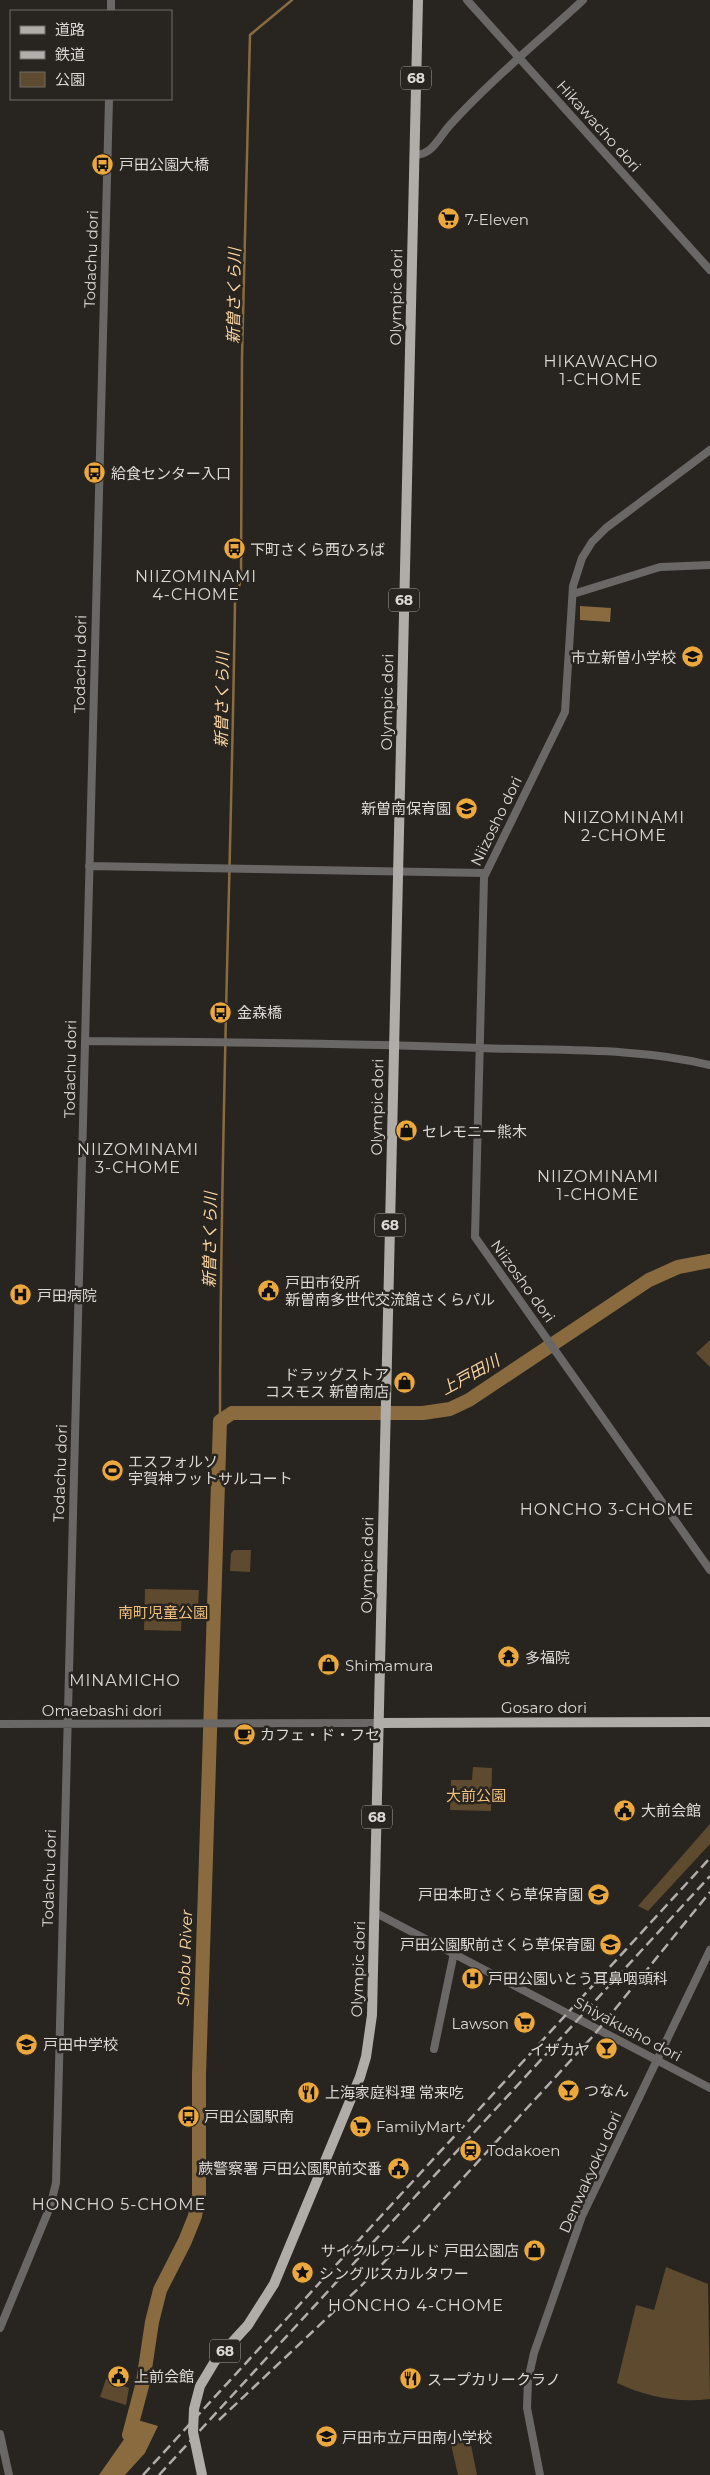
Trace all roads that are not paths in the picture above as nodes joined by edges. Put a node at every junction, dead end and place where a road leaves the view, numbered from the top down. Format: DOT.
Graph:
graph roads {
  1 [pos="418,0"];
  2 [pos="467,0"];
  3 [pos="584,0"];
  4 [pos="520,58"];
  5 [pos="109,100"];
  6 [pos="414,155"];
  7 [pos="710,270"];
  8 [pos="710,450"];
  9 [pos="710,565"];
  10 [pos="573,594"];
  11 [pos="90,866"];
  12 [pos="398,872"];
  13 [pos="485,873"];
  14 [pos="85,1041"];
  15 [pos="394,1046"];
  16 [pos="479,1048"];
  17 [pos="710,1065"];
  18 [pos="710,1570"];
  19 [pos="710,1722"];
  20 [pos="379,1723"];
  21 [pos="0,1724"];
  22 [pos="67,1724"];
  23 [pos="374,1912"];
  24 [pos="710,1950"];
  25 [pos="454,1953"];
  26 [pos="434,2049"];
  27 [pos="657,2060"];
  28 [pos="710,2088"];
  29 [pos="0,2328"];
  30 [pos="0,2434"];
  31 [pos="8,2475"];
  32 [pos="202,2475"];
  33 [pos="540,2475"];
  1 -- 6 [label="main road, Olympic dori / 68"];
  2 -- 4 [label="street, Hikawacho dori"];
  3 -- 4 [label="street"];
  4 -- 6 [label="street"];
  4 -- 7 [label="street, Hikawacho dori"];
  5 -- 11 [label="street, Todachu dori"];
  6 -- 12 [label="main road, Olympic dori / 68"];
  8 -- 10 [label="street, Niizosho dori"];
  9 -- 10 [label="street"];
  10 -- 13 [label="street, Niizosho dori"];
  11 -- 12 [label="street"];
  11 -- 14 [label="street, Todachu dori"];
  12 -- 13 [label="street"];
  12 -- 15 [label="main road, Olympic dori / 68"];
  13 -- 16 [label="street, Niizosho dori"];
  14 -- 15 [label="street"];
  14 -- 22 [label="street, Todachu dori"];
  15 -- 16 [label="street"];
  15 -- 20 [label="main road, Olympic dori / 68"];
  16 -- 17 [label="street"];
  16 -- 18 [label="street, Niizosho dori"];
  19 -- 20 [label="main road, Gosaro dori"];
  20 -- 22 [label="street, Omaebashi dori"];
  20 -- 23 [label="main road, Olympic dori / 68"];
  21 -- 22 [label="street, Omaebashi dori"];
  22 -- 29 [label="street, Todachu dori"];
  23 -- 25 [label="street, Shiyakusho dori"];
  23 -- 32 [label="main road, Olympic dori / 68"];
  24 -- 27 [label="street, Denwakyoku dori"];
  25 -- 26 [label="street"];
  25 -- 27 [label="street, Shiyakusho dori"];
  27 -- 28 [label="street, Shiyakusho dori"];
  27 -- 33 [label="street, Denwakyoku dori"];
  30 -- 31 [label="street"];
}
